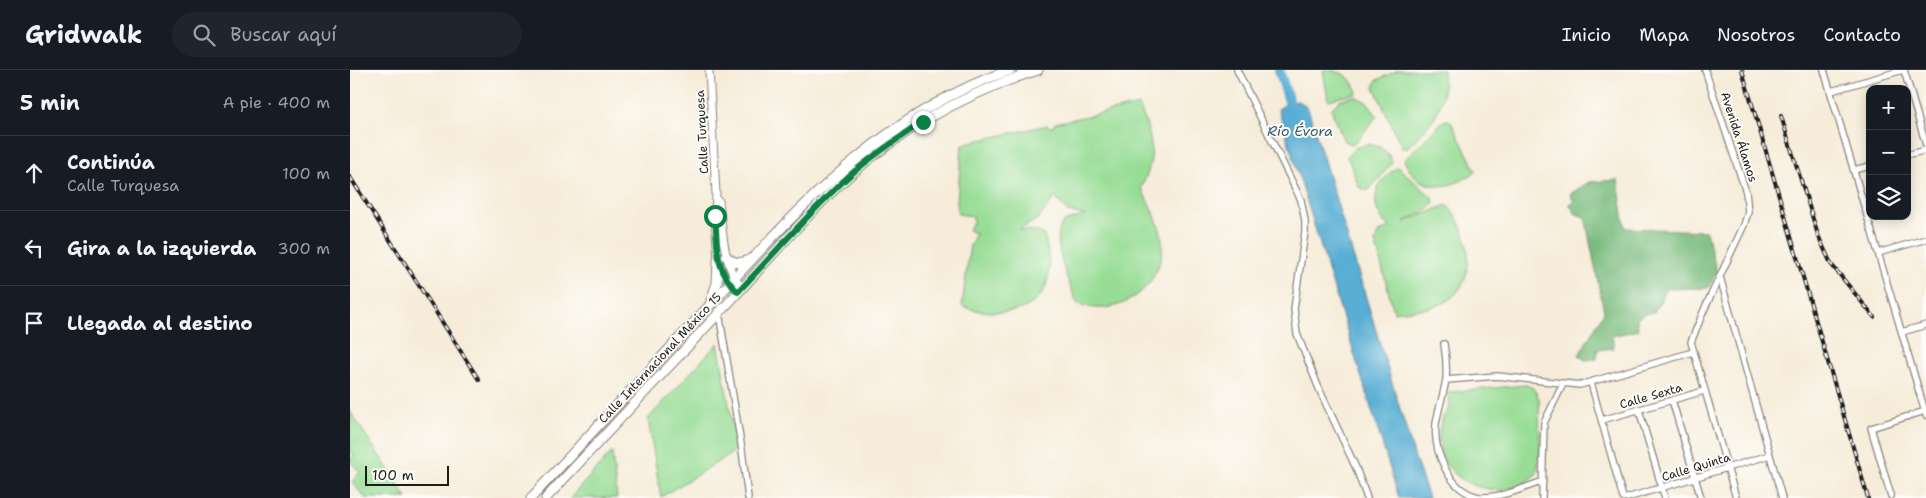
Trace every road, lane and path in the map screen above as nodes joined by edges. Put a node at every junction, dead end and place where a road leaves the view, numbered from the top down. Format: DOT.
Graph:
graph roads {
  1 [pos="709,70"];
  2 [pos="1010,70"];
  3 [pos="1038,70"];
  4 [pos="1237,70"];
  5 [pos="1706,70"];
  6 [pos="1824,70"];
  7 [pos="1904,70"];
  8 [pos="1831,91"];
  9 [pos="1926,146"];
  10 [pos="1926,150"];
  11 [pos="1911,154"];
  12 [pos="1866,167"];
  13 [pos="1854,170"];
  14 [pos="1926,239"];
  15 [pos="761,252"];
  16 [pos="1878,254"];
  17 [pos="722,258"];
  18 [pos="1720,277"];
  19 [pos="732,282"];
  20 [pos="740,290"];
  21 [pos="709,306"];
  22 [pos="719,313"];
  23 [pos="1926,325"];
  24 [pos="1902,332"];
  25 [pos="1444,344"];
  26 [pos="1693,352"];
  27 [pos="1446,380"];
  28 [pos="1591,383"];
  29 [pos="1563,384"];
  30 [pos="1704,391"];
  31 [pos="1672,400"];
  32 [pos="1639,410"];
  33 [pos="1926,412"];
  34 [pos="1602,420"];
  35 [pos="1770,455"];
  36 [pos="1727,468"];
  37 [pos="1695,478"];
  38 [pos="1543,481"];
  39 [pos="1662,488"];
  40 [pos="1891,496"];
  41 [pos="531,498"];
  42 [pos="546,498"];
  43 [pos="748,498"];
  44 [pos="1367,498"];
  45 [pos="1542,498"];
  46 [pos="1623,498"];
  47 [pos="1627,498"];
  48 [pos="1665,498"];
  49 [pos="1701,498"];
  50 [pos="1736,498"];
  51 [pos="1782,498"];
  1 -- 17 [label="street, Calle Turquesa"];
  2 -- 15 [label="main road, Calle Internacional México 15"];
  3 -- 20 [label="main road, Calle Internacional México 15"];
  4 -- 44 [label="street"];
  5 -- 18 [label="street, Avenida Álamos"];
  6 -- 8 [label="street"];
  7 -- 8 [label="street"];
  7 -- 9 [label="street"];
  8 -- 13 [label="street"];
  10 -- 11 [label="street"];
  12 -- 13 [label="street"];
  13 -- 16 [label="street"];
  14 -- 16 [label="street"];
  15 -- 17 [label="main road"];
  15 -- 19 [label="main road, Calle Internacional México 15"];
  16 -- 24 [label="street"];
  17 -- 19 [label="street, Calle Turquesa"];
  17 -- 21 [label="main road"];
  18 -- 26 [label="street"];
  18 -- 35 [label="street"];
  19 -- 20 [label="street, Calle Turquesa"];
  19 -- 21 [label="main road, Calle Internacional México 15"];
  20 -- 22 [label="main road, Calle Internacional México 15"];
  21 -- 41 [label="main road, Calle Internacional México 15"];
  22 -- 42 [label="main road, Calle Internacional México 15"];
  22 -- 43 [label="street"];
  23 -- 24 [label="street"];
  24 -- 33 [label="street"];
  25 -- 27 [label="street"];
  26 -- 28 [label="street"];
  26 -- 30 [label="street"];
  27 -- 29 [label="street"];
  27 -- 38 [label="street"];
  28 -- 29 [label="street"];
  28 -- 34 [label="street"];
  29 -- 38 [label="street"];
  30 -- 31 [label="street, Calle Sexta"];
  30 -- 36 [label="street"];
  31 -- 32 [label="street, Calle Sexta"];
  31 -- 37 [label="street"];
  32 -- 34 [label="street, Calle Sexta"];
  32 -- 39 [label="street"];
  33 -- 40 [label="street"];
  34 -- 46 [label="street"];
  35 -- 36 [label="street, Calle Quinta"];
  35 -- 51 [label="street"];
  36 -- 37 [label="street, Calle Quinta"];
  36 -- 50 [label="street"];
  37 -- 39 [label="street, Calle Quinta"];
  37 -- 49 [label="street"];
  38 -- 45 [label="street"];
  39 -- 47 [label="street, Calle Quinta"];
  39 -- 48 [label="street"];
}
